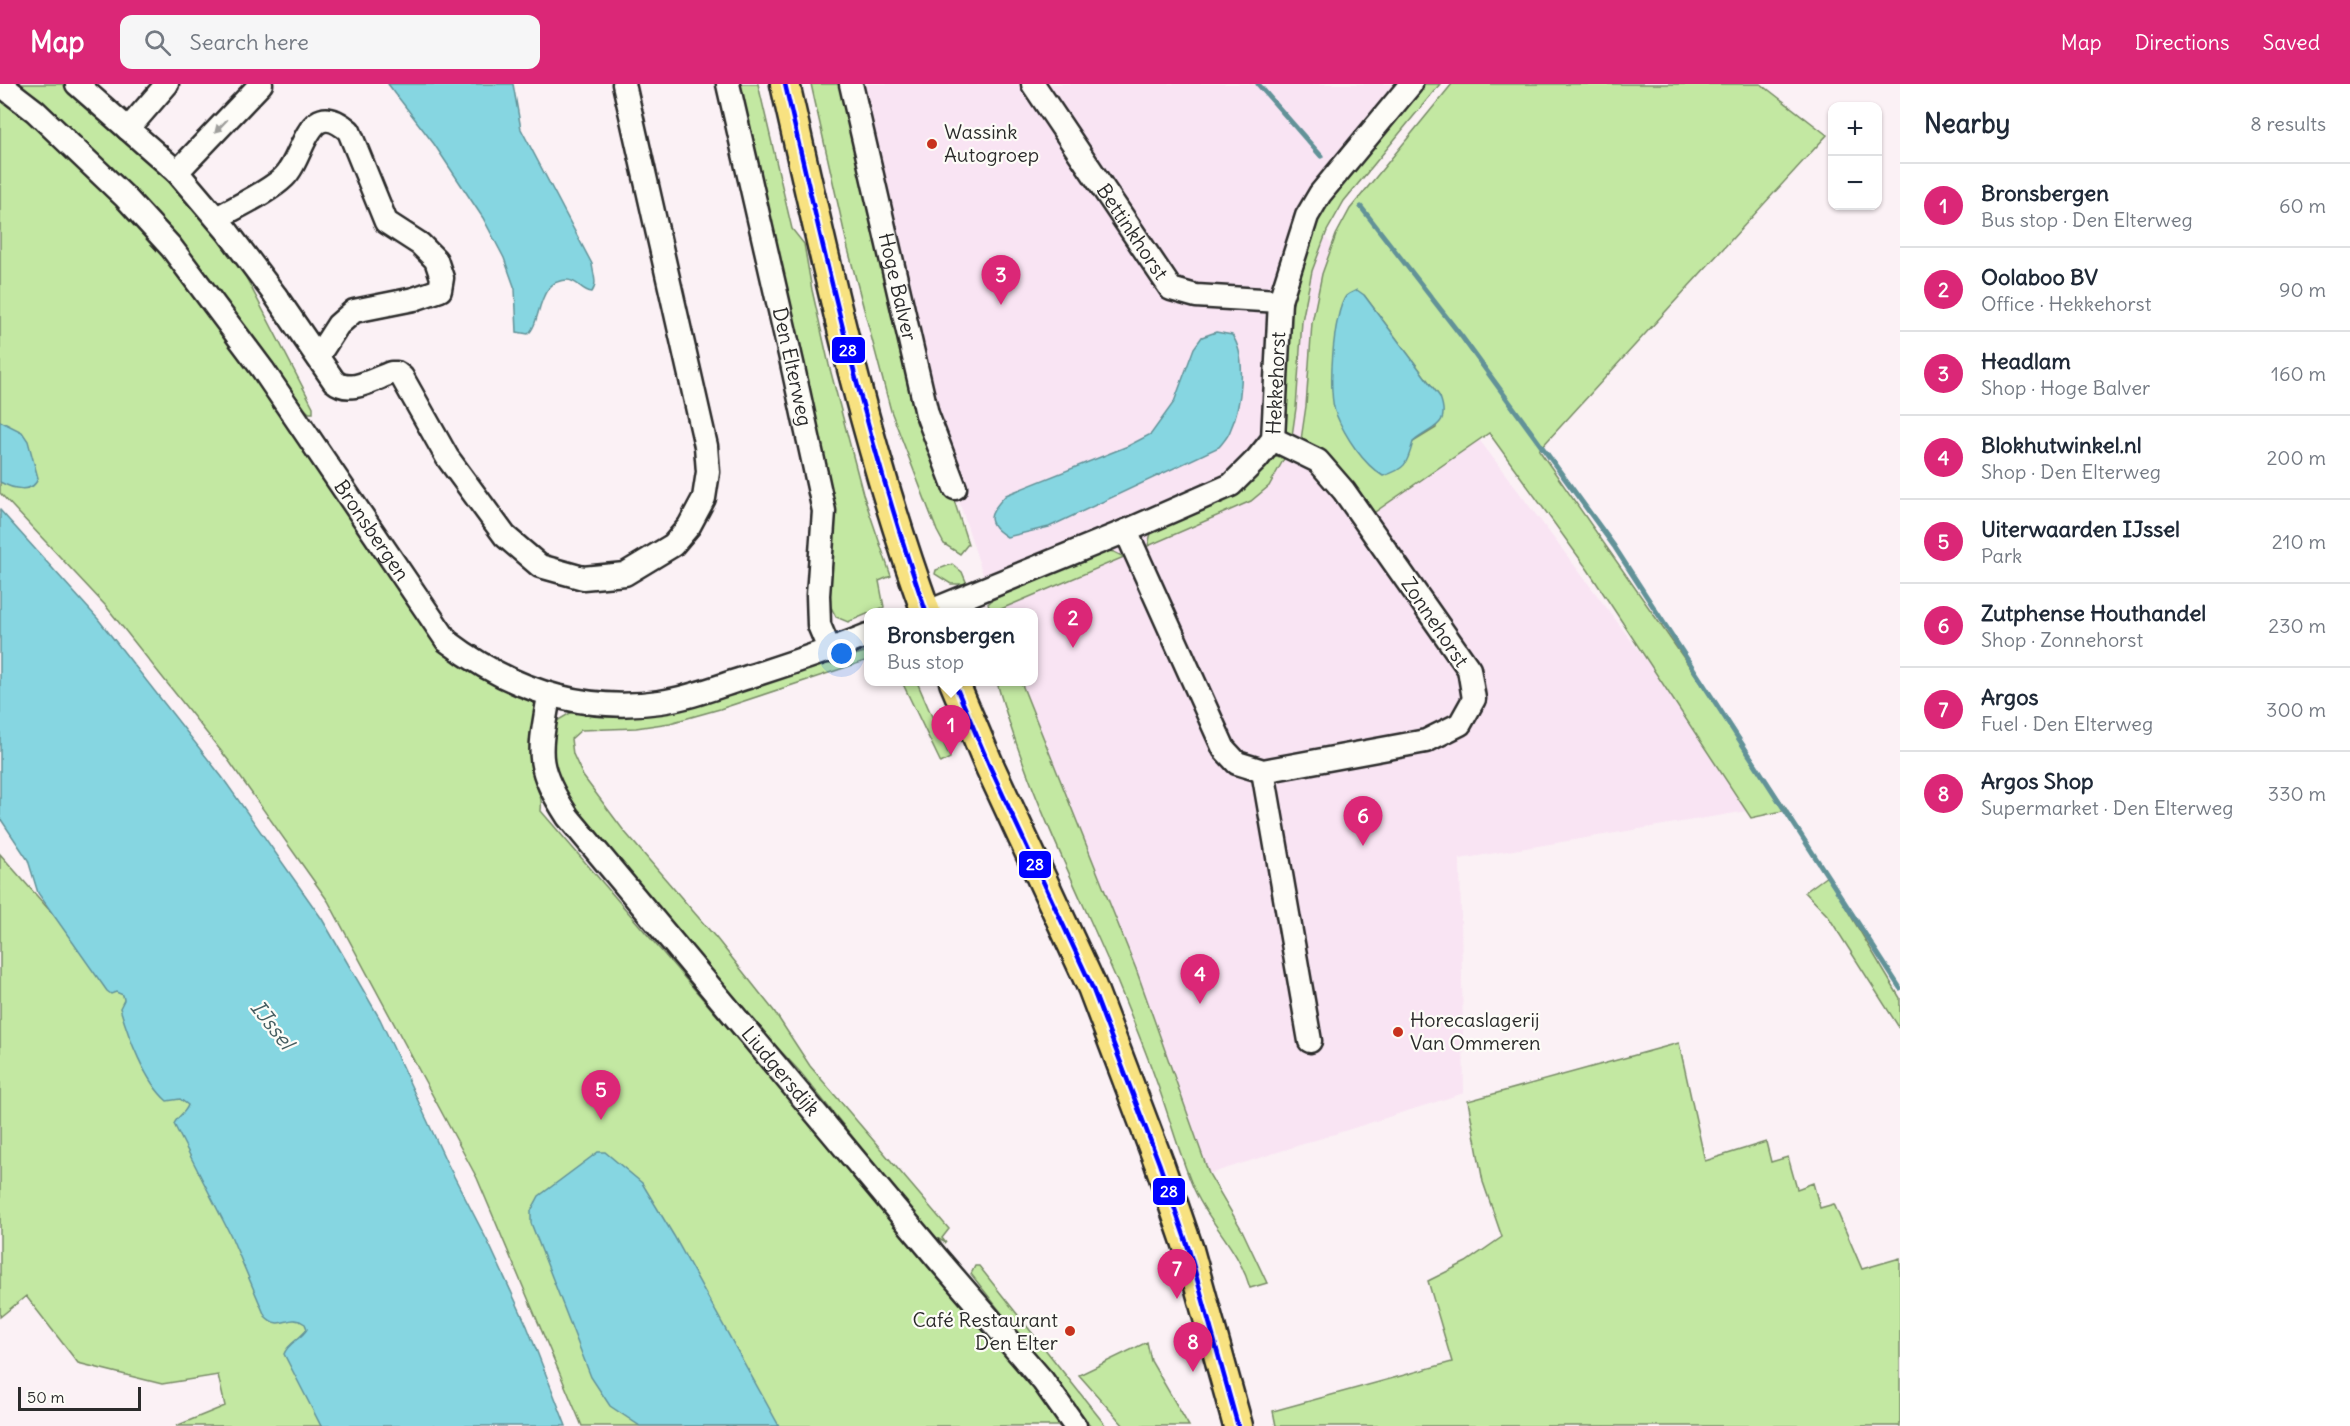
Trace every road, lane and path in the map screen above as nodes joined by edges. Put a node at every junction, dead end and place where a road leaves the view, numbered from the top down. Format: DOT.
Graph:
graph roads {
  1 [pos="0,84"];
  2 [pos="77,84"];
  3 [pos="167,84"];
  4 [pos="261,84"];
  5 [pos="624,84"];
  6 [pos="728,84"];
  7 [pos="785,84"];
  8 [pos="851,84"];
  9 [pos="1033,84"];
  10 [pos="1411,84"];
  11 [pos="128,129"];
  12 [pos="177,172"];
  13 [pos="217,218"];
  14 [pos="1280,301"];
  15 [pos="318,356"];
  16 [pos="1273,439"];
  17 [pos="955,488"];
  18 [pos="1126,531"];
  19 [pos="926,608"];
  20 [pos="937,608"];
  21 [pos="864,637"];
  22 [pos="830,651"];
  23 [pos="956,686"];
  24 [pos="549,696"];
  25 [pos="1263,771"];
  26 [pos="1310,1041"];
  27 [pos="1075,1426"];
  28 [pos="1238,1426"];
  1 -- 24 [label="street, Bronsbergen"];
  2 -- 11 [label="street"];
  3 -- 11 [label="street"];
  4 -- 12 [label="street, one-way"];
  5 -- 15 [label="street"];
  6 -- 22 [label="street, Den Elterweg"];
  7 -- 19 [label="main road"];
  8 -- 17 [label="street, Hoge Balver"];
  9 -- 14 [label="street, Bettinkhorst"];
  10 -- 14 [label="street, Hekkehorst"];
  11 -- 12 [label="street"];
  12 -- 13 [label="street"];
  13 -- 15 [label="street"];
  13 -- 15 [label="street"];
  14 -- 16 [label="street, Hekkehorst"];
  16 -- 18 [label="street, Hekkehorst"];
  16 -- 25 [label="street, Zonnehorst"];
  18 -- 20 [label="street, Hekkehorst"];
  18 -- 25 [label="street"];
  21 -- 22 [label="street, Bronsbergen"];
  22 -- 24 [label="street, Bronsbergen"];
  23 -- 28 [label="main road"];
  24 -- 27 [label="street, Liudgersdijk"];
  25 -- 26 [label="street"];
}
